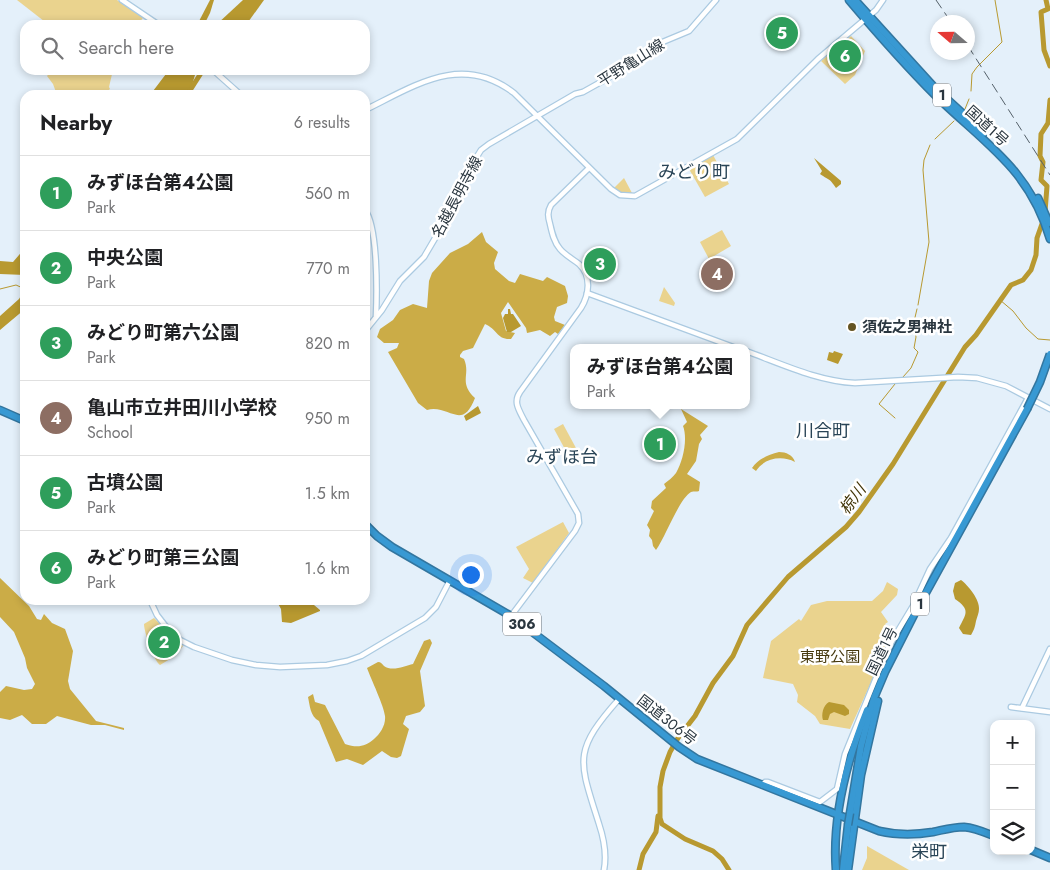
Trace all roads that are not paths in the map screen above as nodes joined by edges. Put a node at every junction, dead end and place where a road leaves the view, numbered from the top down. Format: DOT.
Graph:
graph roads {
  1 [pos="122,0"];
  2 [pos="716,0"];
  3 [pos="849,0"];
  4 [pos="855,0"];
  5 [pos="883,0"];
  6 [pos="867,18"];
  7 [pos="152,20"];
  8 [pos="219,75"];
  9 [pos="236,90"];
  10 [pos="370,108"];
  11 [pos="538,117"];
  12 [pos="589,168"];
  13 [pos="1031,190"];
  14 [pos="370,218"];
  15 [pos="1048,227"];
  16 [pos="1050,239"];
  17 [pos="587,294"];
  18 [pos="376,316"];
  19 [pos="370,324"];
  20 [pos="725,344"];
  21 [pos="750,352"];
  22 [pos="1050,354"];
  23 [pos="1028,398"];
  24 [pos="1050,409"];
  25 [pos="3,411"];
  26 [pos="20,419"];
  27 [pos="370,529"];
  28 [pos="449,582"];
  29 [pos="152,605"];
  30 [pos="512,616"];
  31 [pos="1050,649"];
  32 [pos="890,662"];
  33 [pos="881,682"];
  34 [pos="619,699"];
  35 [pos="1011,707"];
  36 [pos="1022,708"];
  37 [pos="1050,712"];
  38 [pos="762,785"];
  39 [pos="838,816"];
  40 [pos="852,824"];
  41 [pos="990,834"];
  42 [pos="1035,852"];
  43 [pos="1050,858"];
  44 [pos="604,870"];
  45 [pos="836,870"];
  46 [pos="843,870"];
  47 [pos="848,870"];
  1 -- 7 [label="street"];
  2 -- 11 [label="street, 平野亀山線"];
  3 -- 6 [label="highway, 国道1号 / 1"];
  4 -- 6 [label="highway, 国道1号 / 1"];
  5 -- 6 [label="street"];
  6 -- 12 [label="street"];
  6 -- 13 [label="highway, 国道1号 / 1"];
  8 -- 9 [label="street"];
  10 -- 11 [label="street"];
  11 -- 12 [label="street"];
  11 -- 18 [label="street, 名越長明寺線"];
  12 -- 17 [label="street"];
  13 -- 15 [label="highway, 国道1号 / 1"];
  13 -- 15 [label="highway, 国道1号 / 1"];
  14 -- 18 [label="street"];
  15 -- 16 [label="highway, 国道1号 / 1"];
  17 -- 20 [label="street"];
  17 -- 30 [label="street"];
  18 -- 19 [label="street, 名越長明寺線"];
  21 -- 23 [label="street"];
  22 -- 32 [label="highway, 国道1号 / 1, bridge"];
  23 -- 24 [label="street"];
  23 -- 38 [label="street"];
  25 -- 26 [label="highway"];
  27 -- 28 [label="highway, 国道306号 / 306"];
  28 -- 29 [label="street"];
  28 -- 30 [label="highway, 国道306号 / 306"];
  30 -- 34 [label="highway, 国道306号 / 306"];
  31 -- 36 [label="street"];
  32 -- 33 [label="highway, 国道1号 / 1"];
  32 -- 40 [label="highway"];
  33 -- 39 [label="highway"];
  33 -- 40 [label="highway, 国道1号 / 1, bridge"];
  34 -- 38 [label="highway, 国道306号 / 306"];
  34 -- 44 [label="street"];
  35 -- 36 [label="street"];
  36 -- 37 [label="street"];
  38 -- 39 [label="highway, 国道306号 / 306"];
  39 -- 40 [label="highway, 国道306号 / 306"];
  39 -- 45 [label="highway"];
  40 -- 41 [label="highway, 国道306号 / 306"];
  40 -- 46 [label="highway, 国道1号 / 1"];
  40 -- 47 [label="highway"];
  42 -- 43 [label="highway"];
}
